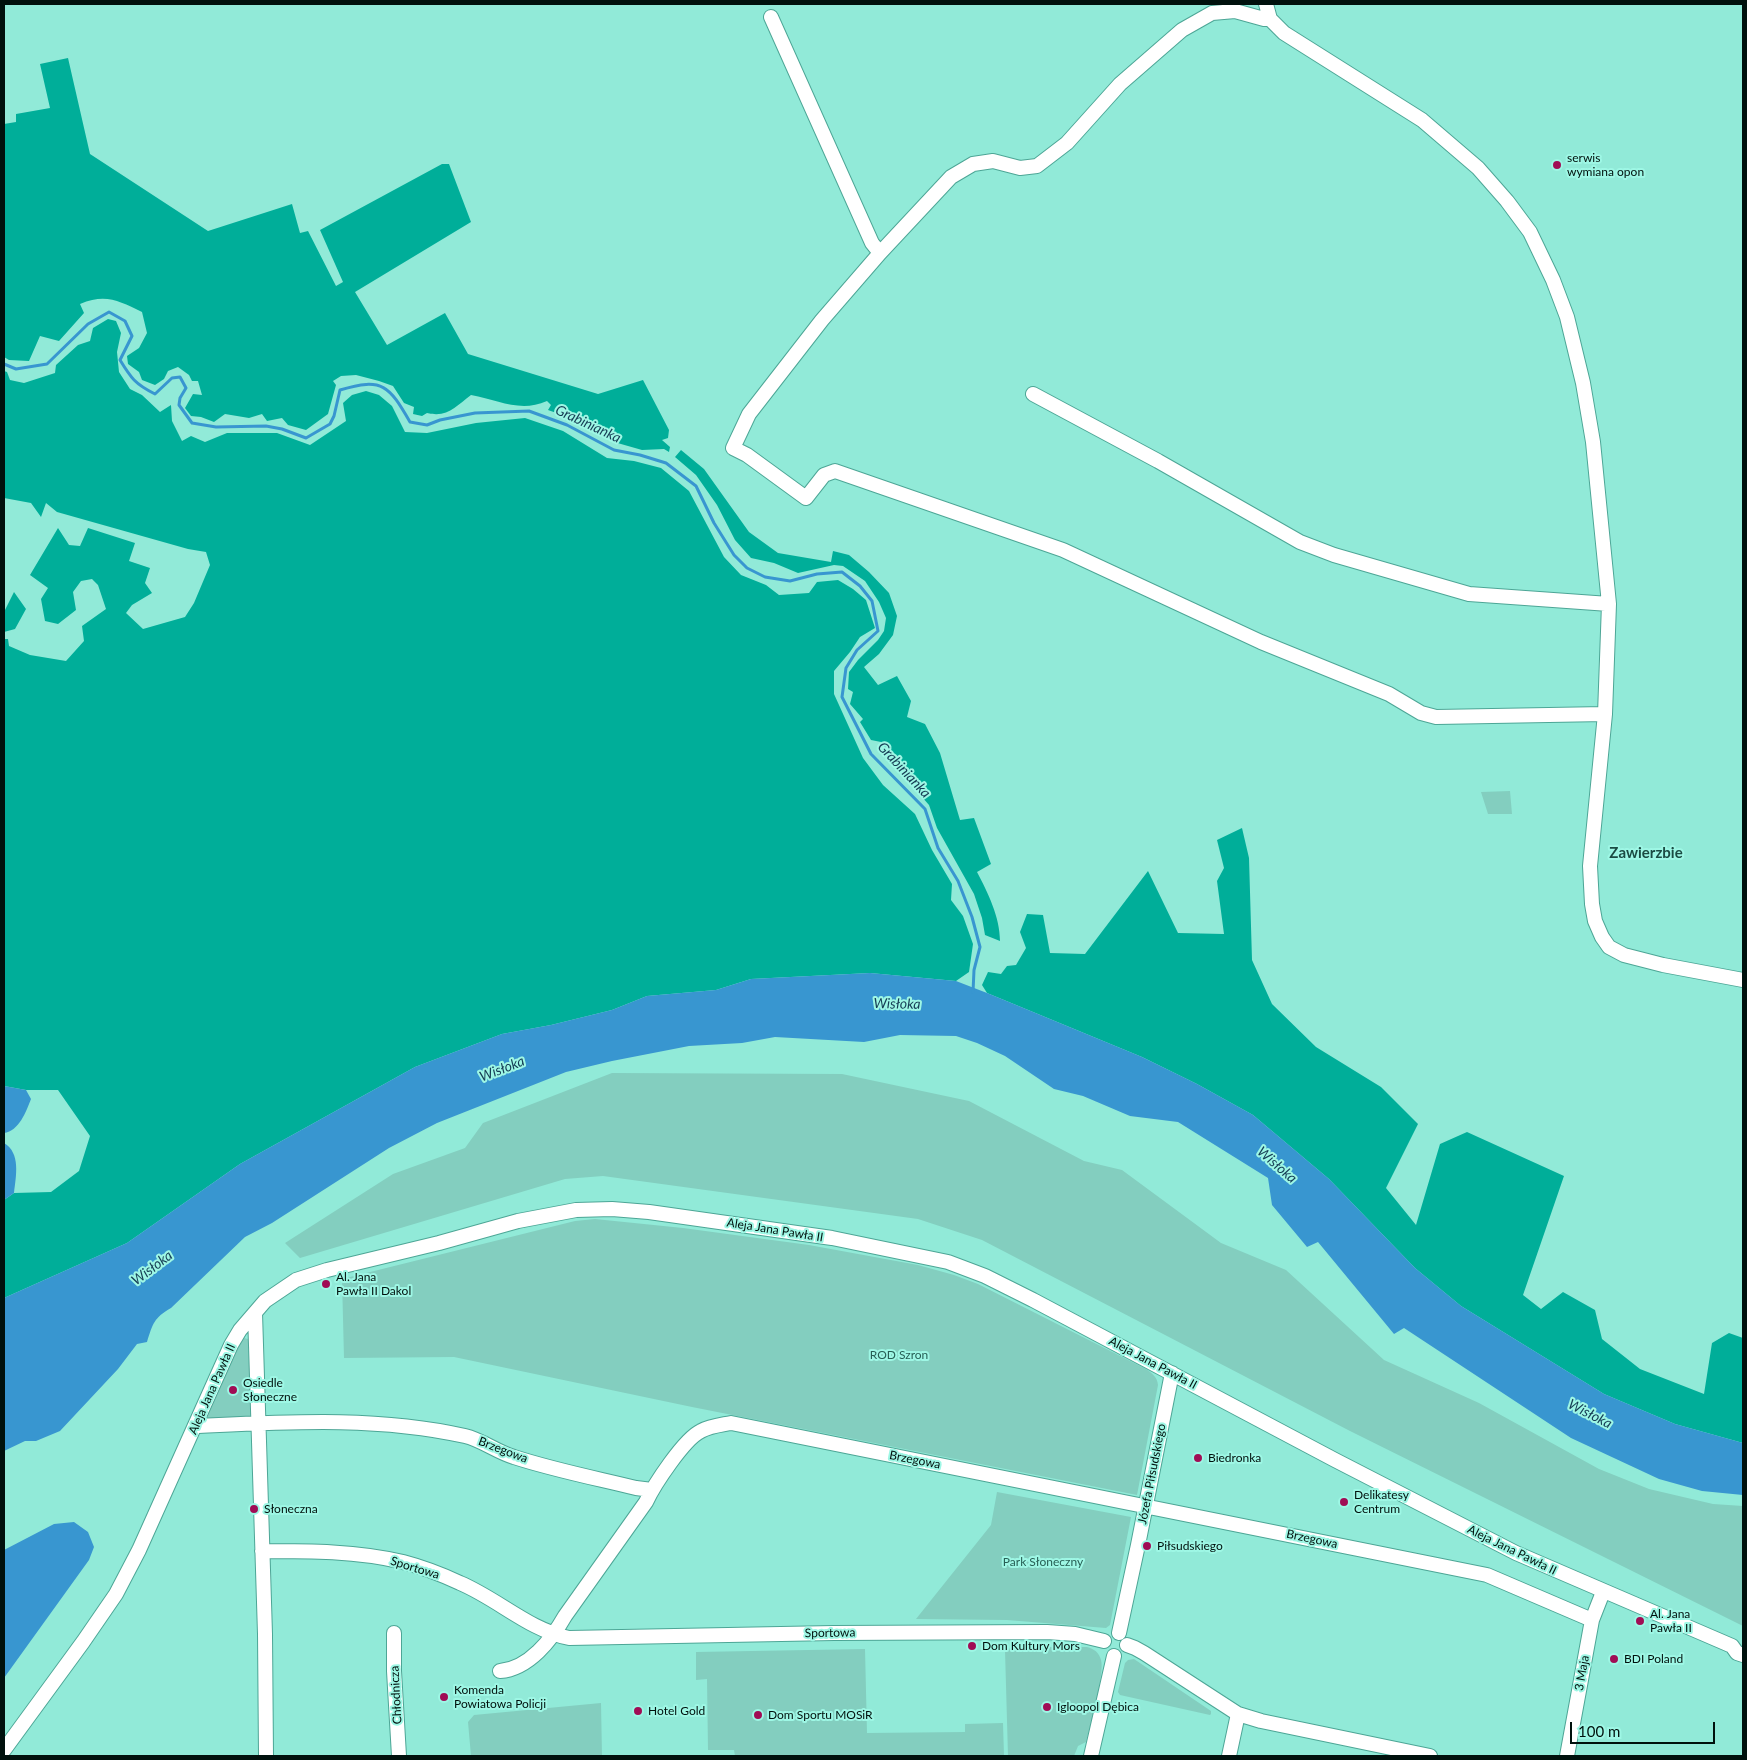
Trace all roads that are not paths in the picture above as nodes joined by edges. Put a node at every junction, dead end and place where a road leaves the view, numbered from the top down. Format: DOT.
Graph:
graph roads {
  1 [pos="1266,4"];
  2 [pos="771,17"];
  3 [pos="1270,19"];
  4 [pos="880,253"];
  5 [pos="1033,394"];
  6 [pos="1609,604"];
  7 [pos="1604,714"];
  8 [pos="1743,980"];
  9 [pos="255,1313"];
  10 [pos="1172,1373"];
  11 [pos="258,1424"];
  12 [pos="195,1426"];
  13 [pos="652,1490"];
  14 [pos="1146,1507"];
  15 [pos="262,1551"];
  16 [pos="1603,1592"];
  17 [pos="1592,1620"];
  18 [pos="394,1633"];
  19 [pos="1119,1633"];
  20 [pos="554,1635"];
  21 [pos="1104,1641"];
  22 [pos="1127,1645"];
  23 [pos="1737,1646"];
  24 [pos="1743,1655"];
  25 [pos="1114,1656"];
  26 [pos="500,1671"];
  27 [pos="1238,1714"];
  28 [pos="4,1750"];
  29 [pos="266,1756"];
  30 [pos="399,1756"];
  31 [pos="1091,1756"];
  32 [pos="1228,1756"];
  33 [pos="1430,1756"];
  34 [pos="1567,1756"];
  1 -- 3 [label="street"];
  2 -- 4 [label="street"];
  3 -- 4 [label="street"];
  3 -- 6 [label="street"];
  4 -- 7 [label="street"];
  5 -- 6 [label="street"];
  6 -- 7 [label="street"];
  7 -- 8 [label="street"];
  9 -- 10 [label="street, Aleja Jana Pawła II"];
  9 -- 11 [label="street"];
  9 -- 12 [label="street, Aleja Jana Pawła II"];
  10 -- 14 [label="street, Józefa Piłsudskiego"];
  10 -- 16 [label="street, Aleja Jana Pawła II"];
  11 -- 12 [label="street"];
  11 -- 13 [label="street, Brzegowa"];
  11 -- 15 [label="street"];
  12 -- 28 [label="street, Aleja Jana Pawła II"];
  13 -- 14 [label="street, Brzegowa"];
  13 -- 20 [label="street"];
  14 -- 17 [label="street, Brzegowa"];
  14 -- 19 [label="street, Józefa Piłsudskiego"];
  15 -- 20 [label="street, Sportowa"];
  15 -- 29 [label="street"];
  16 -- 17 [label="street, 3 Maja"];
  16 -- 23 [label="street, Aleja Jana Pawła II"];
  17 -- 34 [label="street, 3 Maja"];
  18 -- 30 [label="street, Chłodnicza"];
  19 -- 21 [label="street"];
  19 -- 22 [label="street"];
  20 -- 21 [label="street, Sportowa"];
  20 -- 26 [label="street"];
  21 -- 25 [label="street"];
  22 -- 25 [label="street"];
  22 -- 27 [label="street"];
  23 -- 24 [label="street, Aleja Jana Pawła II"];
  25 -- 31 [label="street"];
  27 -- 32 [label="street"];
  27 -- 33 [label="street"];
}
